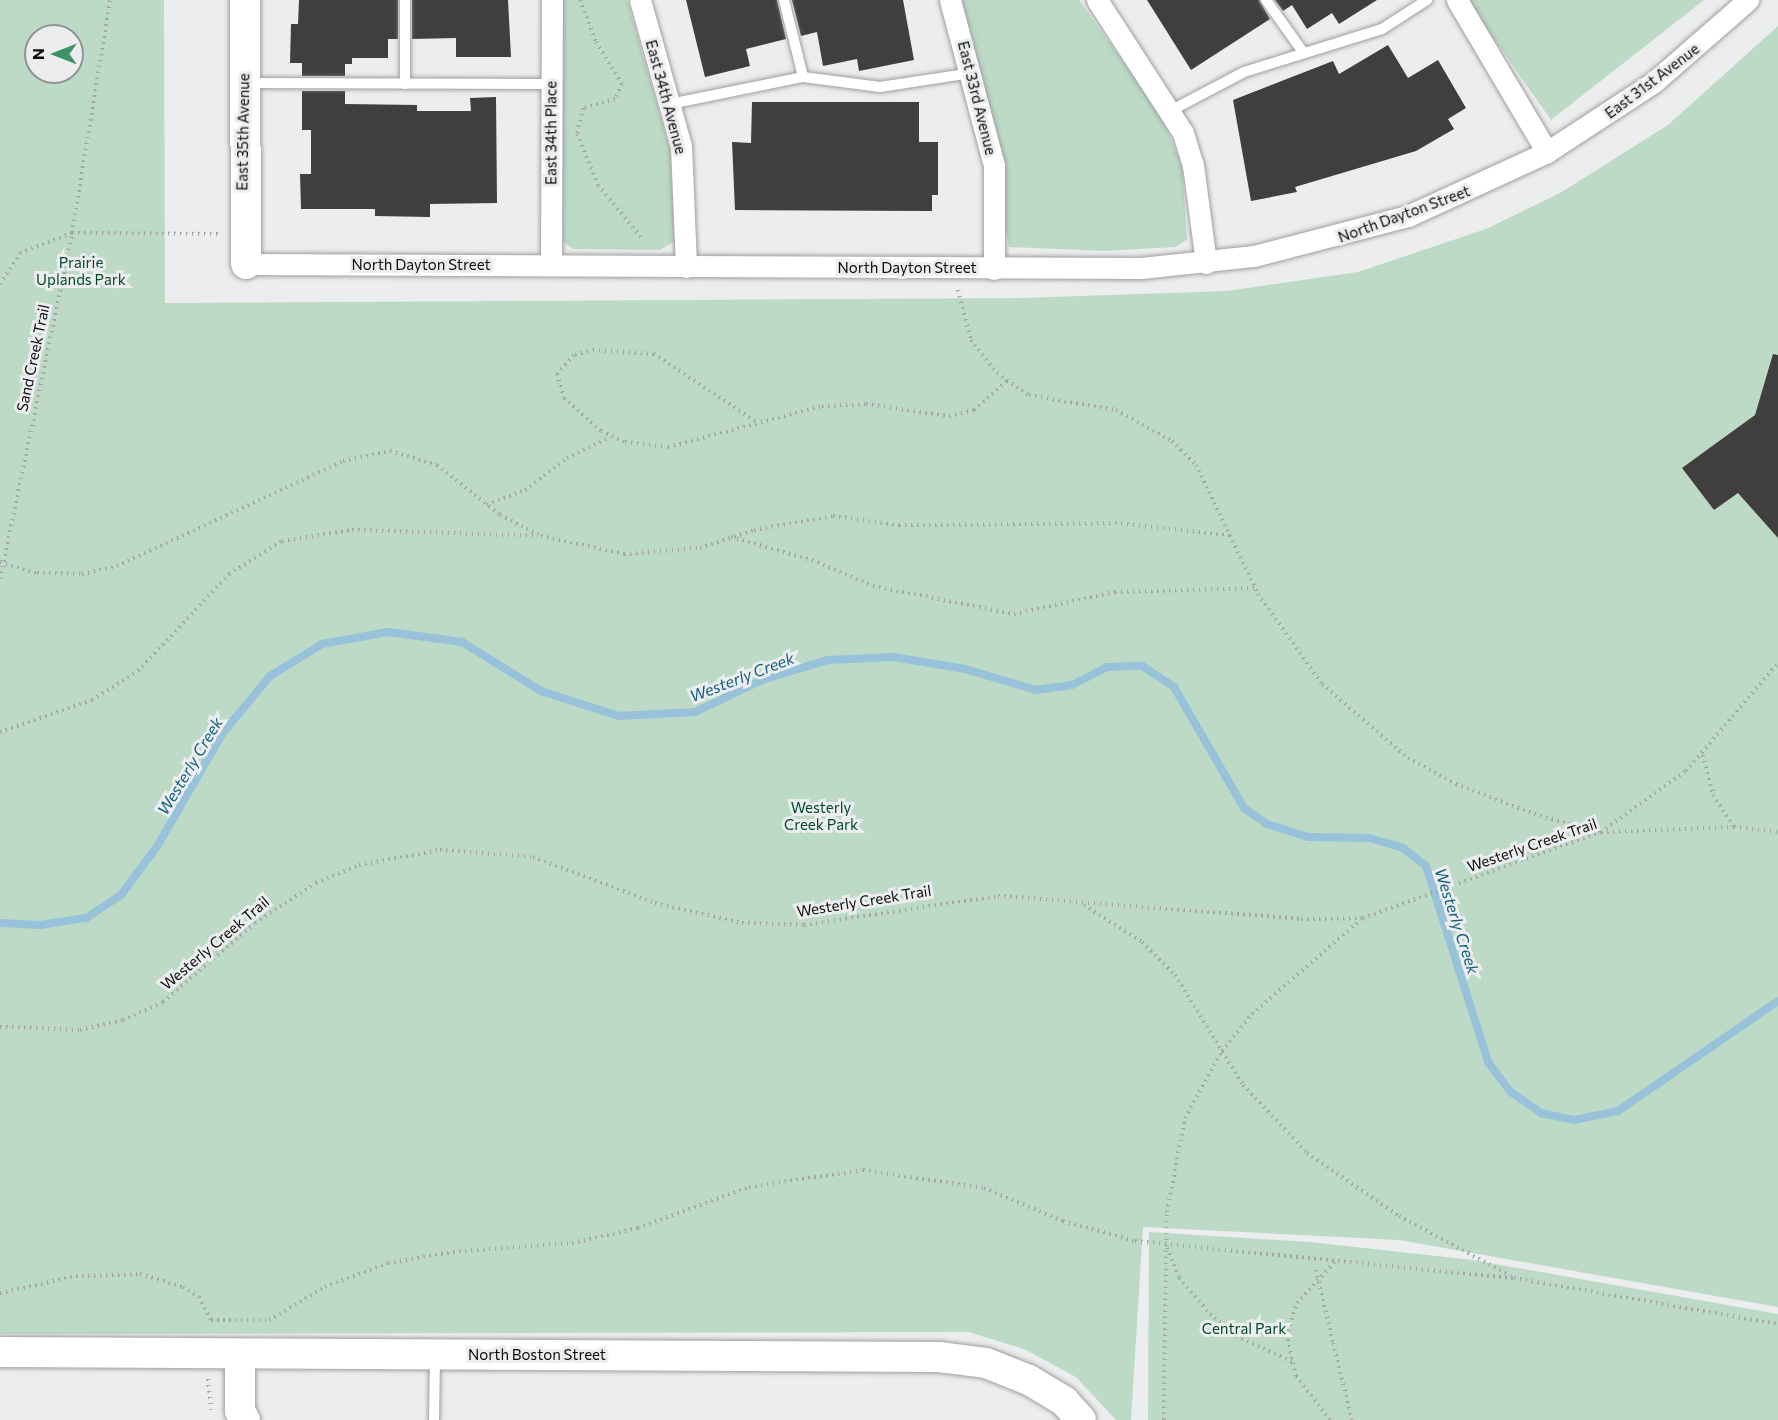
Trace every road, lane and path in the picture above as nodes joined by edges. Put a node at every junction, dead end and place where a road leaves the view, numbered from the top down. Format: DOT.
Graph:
graph roads {
  1 [pos="110,0"];
  2 [pos="245,0"];
  3 [pos="405,0"];
  4 [pos="552,0"];
  5 [pos="580,0"];
  6 [pos="640,0"];
  7 [pos="784,0"];
  8 [pos="950,0"];
  9 [pos="1096,0"];
  10 [pos="1266,0"];
  11 [pos="1427,0"];
  12 [pos="1457,0"];
  13 [pos="1748,0"];
  14 [pos="1303,52"];
  15 [pos="971,73"];
  16 [pos="803,76"];
  17 [pos="244,83"];
  18 [pos="405,84"];
  19 [pos="551,84"];
  20 [pos="670,104"];
  21 [pos="1172,110"];
  22 [pos="1548,152"];
  23 [pos="72,233"];
  24 [pos="220,234"];
  25 [pos="641,237"];
  26 [pos="1206,263"];
  27 [pos="246,264"];
  28 [pos="551,265"];
  29 [pos="686,267"];
  30 [pos="957,268"];
  31 [pos="994,269"];
  32 [pos="0,284"];
  33 [pos="1008,381"];
  34 [pos="755,421"];
  35 [pos="611,437"];
  36 [pos="487,505"];
  37 [pos="1229,535"];
  38 [pos="541,537"];
  39 [pos="730,537"];
  40 [pos="2,563"];
  41 [pos="0,579"];
  42 [pos="1256,588"];
  43 [pos="1778,663"];
  44 [pos="0,732"];
  45 [pos="1703,754"];
  46 [pos="1734,827"];
  47 [pos="1601,832"];
  48 [pos="1778,832"];
  49 [pos="1083,904"];
  50 [pos="1363,918"];
  51 [pos="0,1027"];
  52 [pos="1222,1051"];
  53 [pos="1165,1244"];
  54 [pos="1338,1258"];
  55 [pos="1316,1270"];
  56 [pos="1514,1278"];
  57 [pos="0,1293"];
  58 [pos="1778,1324"];
  59 [pos="0,1352"];
  60 [pos="435,1354"];
  61 [pos="240,1356"];
  62 [pos="1293,1362"];
  63 [pos="208,1377"];
  64 [pos="207,1401"];
  65 [pos="1073,1410"];
  66 [pos="240,1417"];
  67 [pos="434,1420"];
  68 [pos="1164,1420"];
  69 [pos="1330,1420"];
  70 [pos="1352,1420"];
  1 -- 23 [label="path, Sand Creek Trail"];
  2 -- 17 [label="street, East 35th Avenue"];
  3 -- 18 [label="lane"];
  4 -- 19 [label="street, East 34th Place"];
  5 -- 25 [label="path"];
  6 -- 20 [label="street, East 34th Avenue"];
  7 -- 16 [label="lane"];
  8 -- 15 [label="street, East 33rd Avenue"];
  9 -- 21 [label="street"];
  10 -- 14 [label="lane"];
  11 -- 14 [label="lane"];
  12 -- 22 [label="street"];
  13 -- 22 [label="street, East 31st Avenue"];
  14 -- 21 [label="lane"];
  15 -- 16 [label="lane"];
  15 -- 31 [label="street, East 33rd Avenue"];
  16 -- 20 [label="lane"];
  17 -- 18 [label="lane"];
  17 -- 27 [label="street, East 35th Avenue"];
  18 -- 19 [label="lane"];
  19 -- 28 [label="street, East 34th Place"];
  20 -- 29 [label="street, East 34th Avenue"];
  21 -- 26 [label="street"];
  22 -- 26 [label="street, North Dayton Street"];
  23 -- 24 [label="path"];
  23 -- 32 [label="path"];
  23 -- 40 [label="path, Sand Creek Trail"];
  26 -- 31 [label="street, North Dayton Street"];
  27 -- 28 [label="street, North Dayton Street"];
  28 -- 29 [label="street, North Dayton Street"];
  29 -- 30 [label="street, North Dayton Street"];
  30 -- 31 [label="street, North Dayton Street"];
  30 -- 33 [label="path"];
  33 -- 34 [label="path"];
  33 -- 37 [label="path"];
  34 -- 35 [label="path"];
  34 -- 35 [label="path"];
  35 -- 36 [label="path"];
  36 -- 38 [label="path"];
  36 -- 40 [label="path"];
  37 -- 39 [label="path"];
  37 -- 42 [label="path"];
  38 -- 39 [label="path"];
  38 -- 44 [label="path"];
  39 -- 42 [label="path"];
  40 -- 41 [label="path, Sand Creek Trail"];
  42 -- 47 [label="path"];
  43 -- 45 [label="path"];
  45 -- 46 [label="path"];
  45 -- 47 [label="path"];
  46 -- 47 [label="path, Westerly Creek Trail"];
  46 -- 48 [label="path, Westerly Creek Trail"];
  47 -- 50 [label="path, Westerly Creek Trail"];
  49 -- 50 [label="path, Westerly Creek Trail"];
  49 -- 51 [label="path, Westerly Creek Trail"];
  49 -- 52 [label="path"];
  50 -- 52 [label="path"];
  52 -- 53 [label="path"];
  52 -- 56 [label="path"];
  53 -- 54 [label="path"];
  53 -- 57 [label="path"];
  53 -- 62 [label="path"];
  53 -- 68 [label="path"];
  54 -- 56 [label="path"];
  54 -- 62 [label="path"];
  55 -- 70 [label="path, bridge"];
  56 -- 58 [label="path"];
  59 -- 61 [label="street, North Boston Street"];
  60 -- 61 [label="street, North Boston Street"];
  60 -- 65 [label="street, North Boston Street"];
  60 -- 67 [label="lane"];
  61 -- 66 [label="street"];
  62 -- 69 [label="path"];
  63 -- 64 [label="path"];
}
